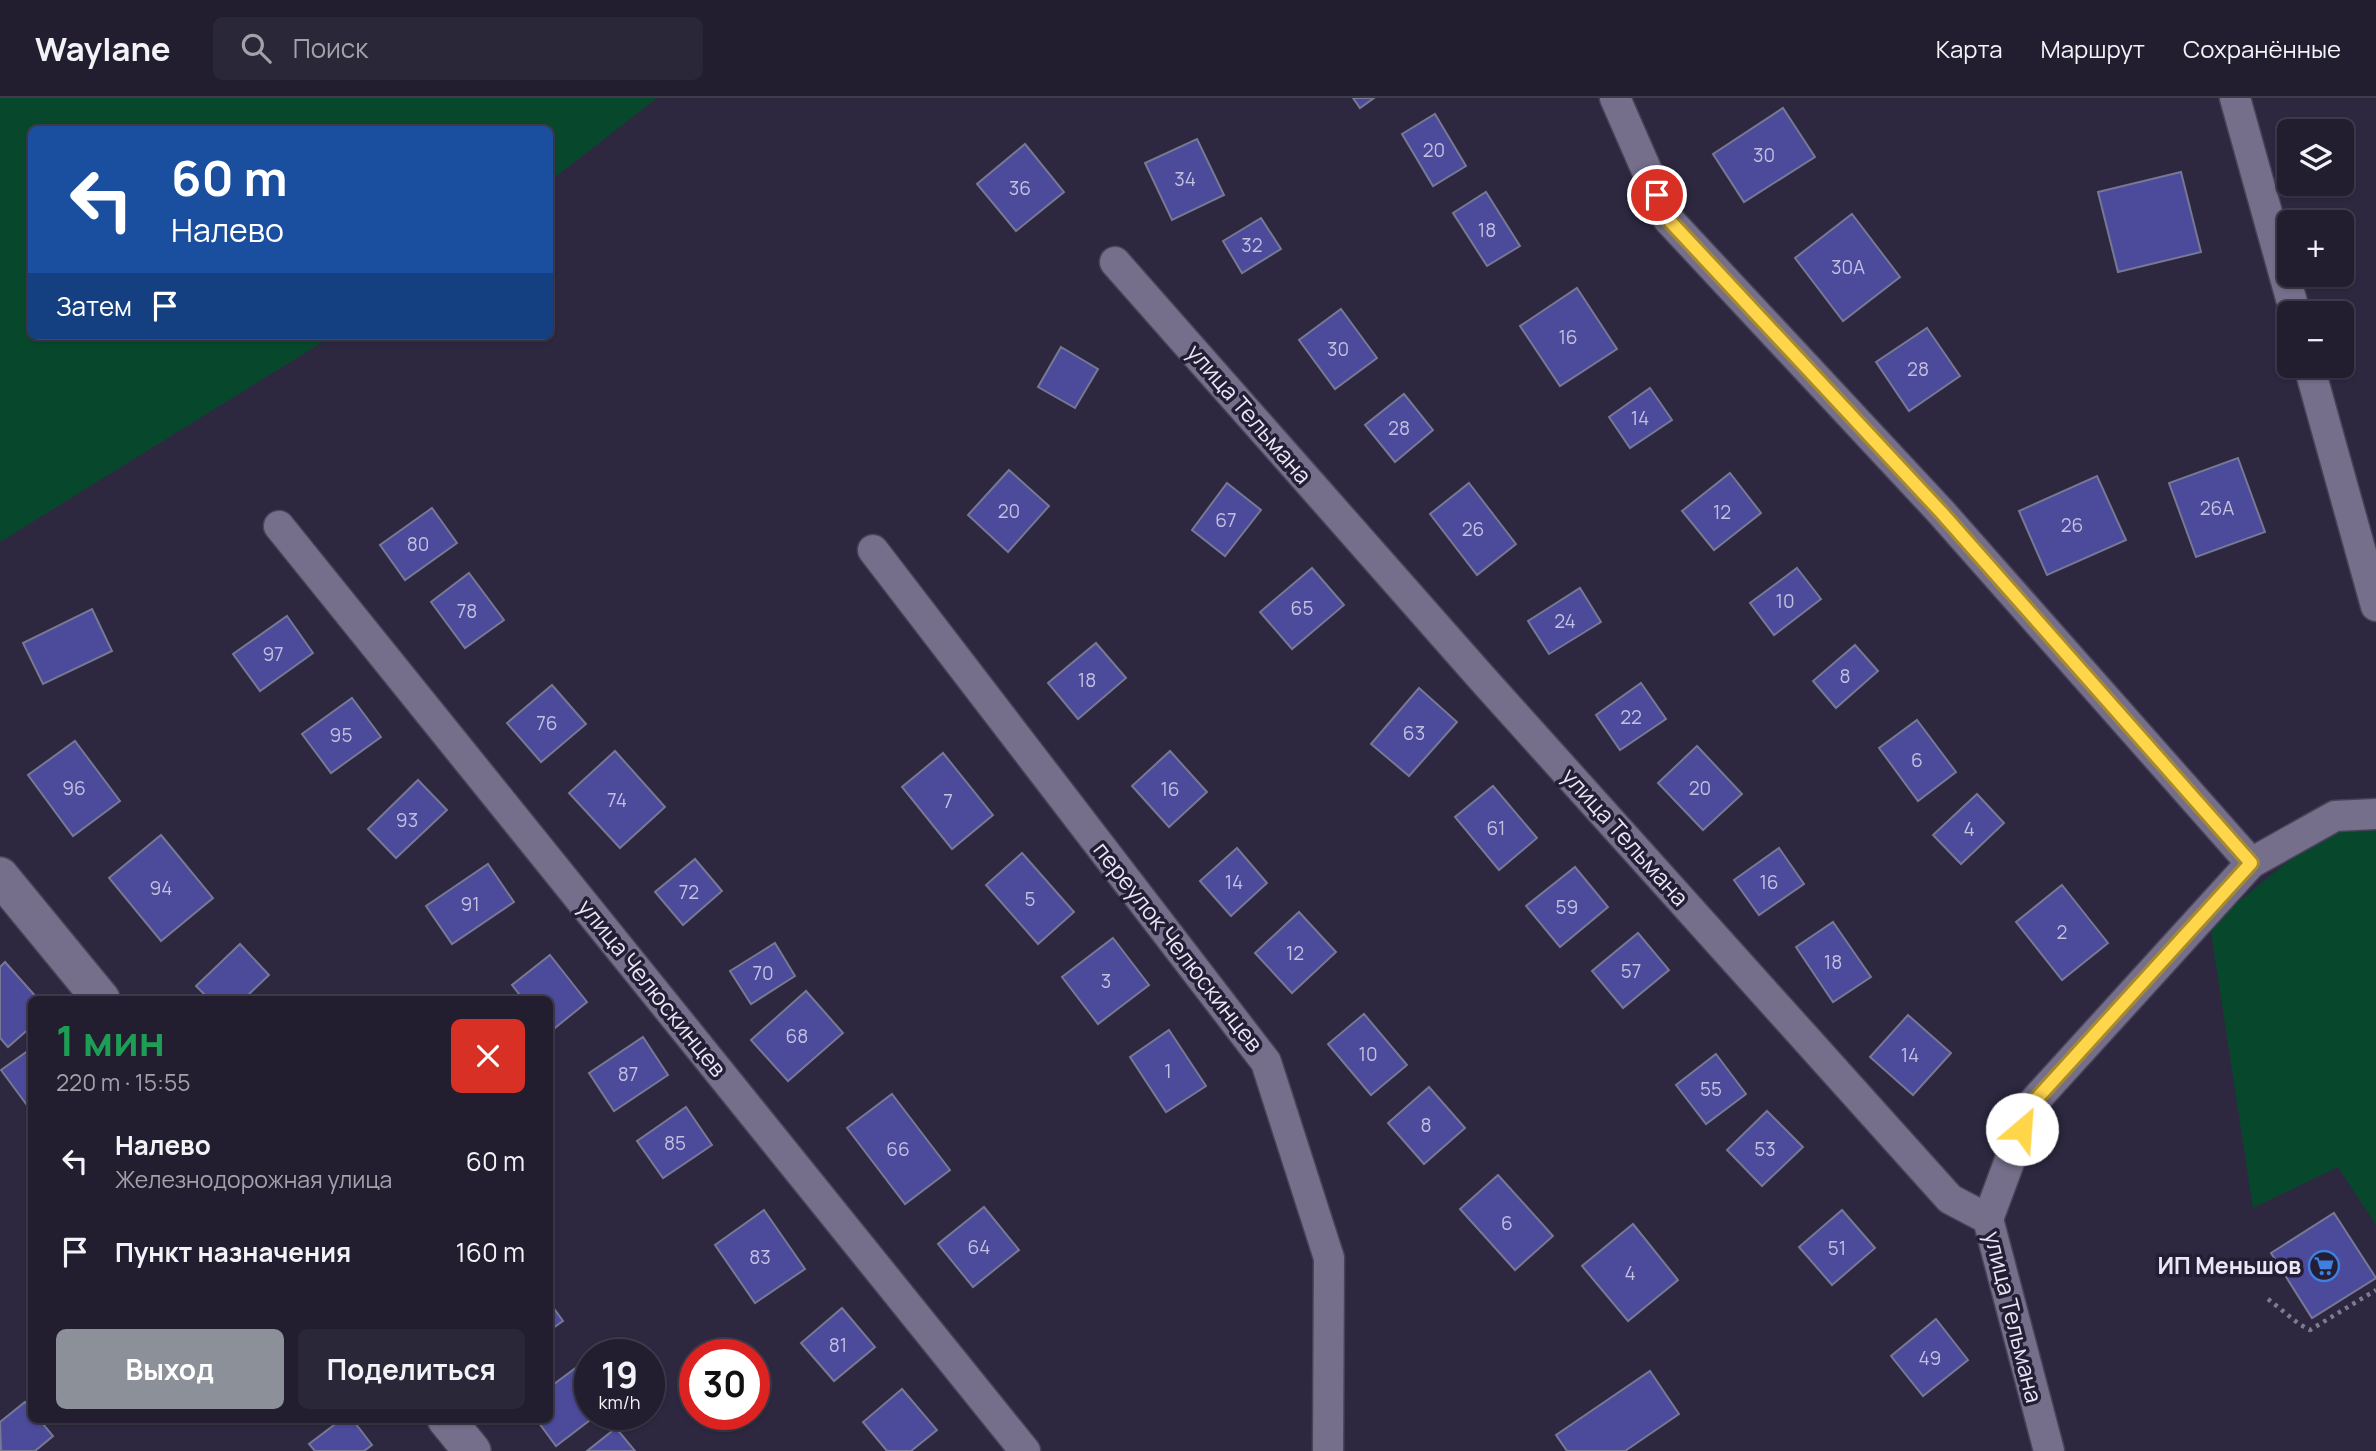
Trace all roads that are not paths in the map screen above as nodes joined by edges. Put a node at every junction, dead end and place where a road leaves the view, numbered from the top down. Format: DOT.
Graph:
graph roads {
  1 [pos="2235,98"];
  2 [pos="1617,99"];
  3 [pos="1115,262"];
  4 [pos="2292,301"];
  5 [pos="2312,378"];
  6 [pos="279,526"];
  7 [pos="873,550"];
  8 [pos="2376,606"];
  9 [pos="2376,814"];
  10 [pos="2251,863"];
  11 [pos="0,876"];
  12 [pos="100,996"];
  13 [pos="1988,1219"];
  14 [pos="449,1423"];
  15 [pos="472,1451"];
  16 [pos="1025,1451"];
  17 [pos="1328,1451"];
  18 [pos="2047,1451"];
  1 -- 4 [label="street"];
  2 -- 10 [label="street"];
  3 -- 13 [label="street, улица Тельмана"];
  5 -- 8 [label="street"];
  6 -- 16 [label="street, улица Челюскинцев"];
  7 -- 17 [label="street, переулок Челюскинцев"];
  9 -- 10 [label="street"];
  10 -- 13 [label="street"];
  11 -- 12 [label="street"];
  13 -- 18 [label="street, улица Тельмана"];
  14 -- 15 [label="street"];
}
